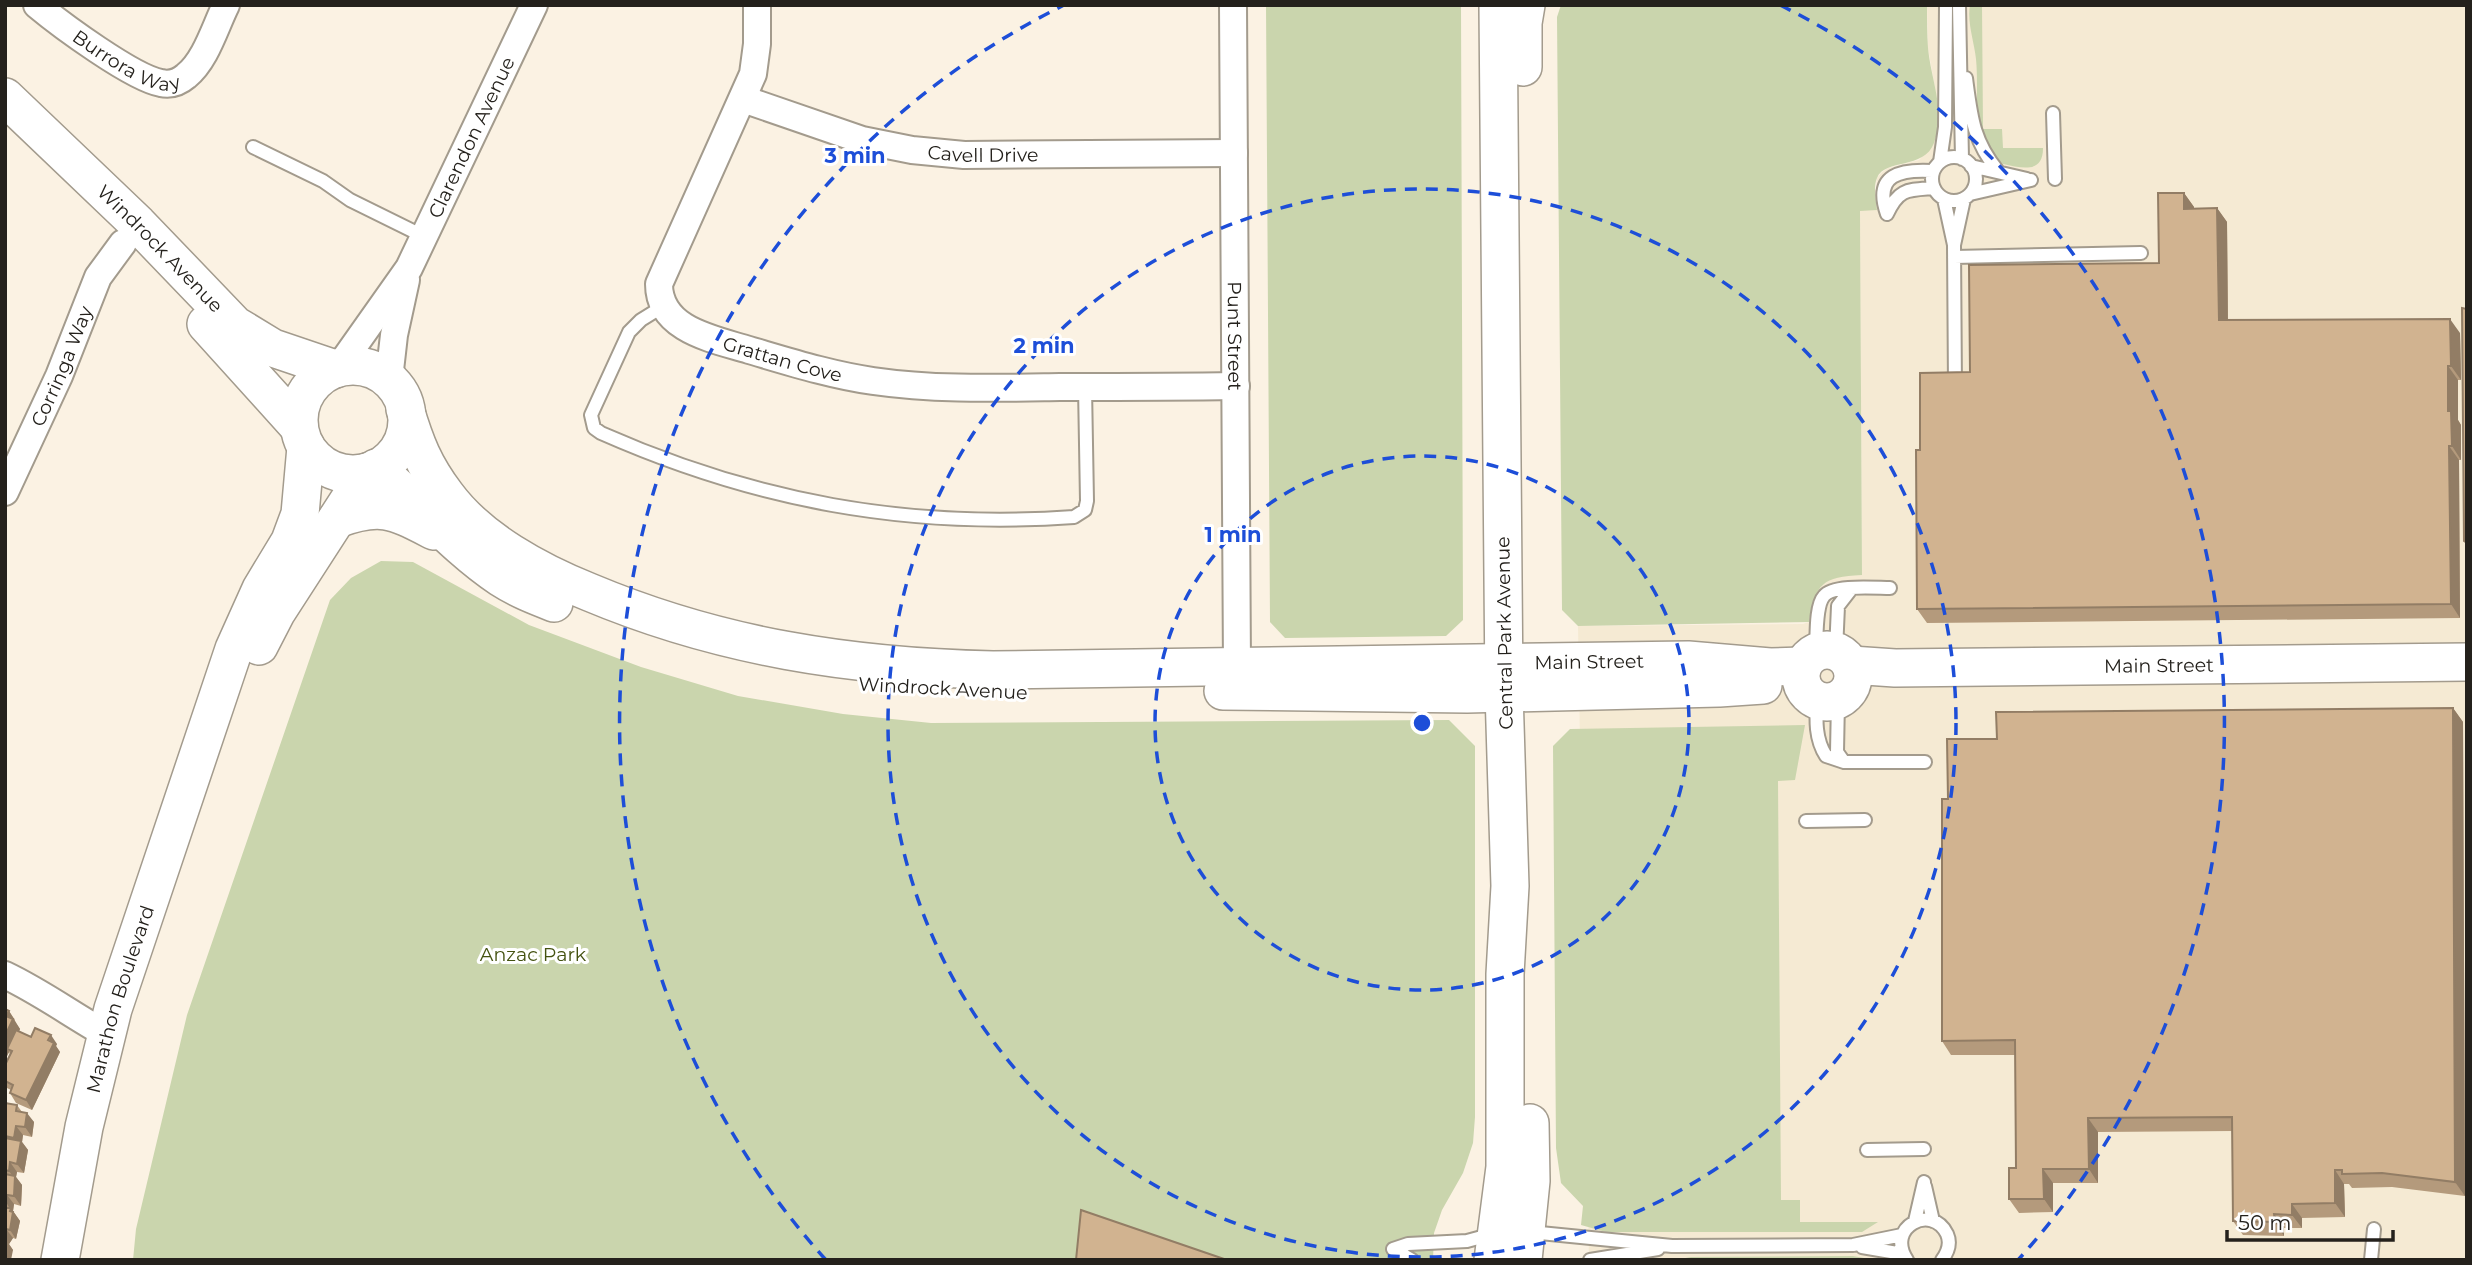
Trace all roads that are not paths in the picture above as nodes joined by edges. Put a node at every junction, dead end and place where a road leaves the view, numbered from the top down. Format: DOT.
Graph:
graph roads {
  1 [pos="37,5"];
  2 [pos="226,5"];
  3 [pos="534,5"];
  4 [pos="757,5"];
  5 [pos="1233,5"];
  6 [pos="1498,5"];
  7 [pos="1526,5"];
  8 [pos="1944,5"];
  9 [pos="1959,5"];
  10 [pos="1959,33"];
  11 [pos="5,97"];
  12 [pos="743,99"];
  13 [pos="2053,113"];
  14 [pos="5,126"];
  15 [pos="253,146"];
  16 [pos="1234,153"];
  17 [pos="1966,163"];
  18 [pos="1937,167"];
  19 [pos="1998,171"];
  20 [pos="2055,179"];
  21 [pos="1934,188"];
  22 [pos="1967,196"];
  23 [pos="1944,199"];
  24 [pos="130,234"];
  25 [pos="425,237"];
  26 [pos="1954,251"];
  27 [pos="2141,253"];
  28 [pos="409,268"];
  29 [pos="663,307"];
  30 [pos="337,368"];
  31 [pos="1236,386"];
  32 [pos="1086,387"];
  33 [pos="1955,387"];
  34 [pos="397,394"];
  35 [pos="303,437"];
  36 [pos="372,470"];
  37 [pos="5,492"];
  38 [pos="337,519"];
  39 [pos="454,541"];
  40 [pos="1890,588"];
  41 [pos="1852,589"];
  42 [pos="2467,662"];
  43 [pos="1827,676"];
  44 [pos="1515,677"];
  45 [pos="1237,679"];
  46 [pos="2467,680"];
  47 [pos="204,745"];
  48 [pos="1844,762"];
  49 [pos="1925,762"];
  50 [pos="1866,820"];
  51 [pos="1806,821"];
  52 [pos="5,975"];
  53 [pos="109,1022"];
  54 [pos="1924,1149"];
  55 [pos="1867,1150"];
  56 [pos="1933,1221"];
  57 [pos="1915,1222"];
  58 [pos="2374,1229"];
  59 [pos="1902,1235"];
  60 [pos="1853,1245"];
  61 [pos="1672,1246"];
  62 [pos="1510,1249"];
  63 [pos="1905,1257"];
  64 [pos="60,1260"];
  65 [pos="1412,1260"];
  66 [pos="1590,1260"];
  67 [pos="1942,1260"];
  68 [pos="2371,1260"];
  1 -- 2 [label="street, Burrora Way"];
  3 -- 25 [label="street, Clarendon Avenue"];
  4 -- 12 [label="street"];
  5 -- 16 [label="street, Punt Street"];
  6 -- 44 [label="street, Central Park Avenue"];
  7 -- 44 [label="street, Central Park Avenue"];
  8 -- 18 [label="lane"];
  9 -- 10 [label="lane"];
  10 -- 17 [label="lane"];
  10 -- 19 [label="lane"];
  11 -- 24 [label="street, Windrock Avenue"];
  12 -- 16 [label="street, Cavell Drive"];
  12 -- 29 [label="street"];
  13 -- 20 [label="lane"];
  14 -- 24 [label="street, Windrock Avenue"];
  15 -- 25 [label="lane"];
  16 -- 31 [label="street, Punt Street"];
  17 -- 18 [label="lane"];
  17 -- 19 [label="lane"];
  17 -- 22 [label="lane"];
  18 -- 21 [label="lane"];
  18 -- 21 [label="lane"];
  19 -- 22 [label="lane"];
  21 -- 23 [label="lane"];
  22 -- 23 [label="lane"];
  22 -- 26 [label="lane"];
  23 -- 26 [label="lane"];
  24 -- 30 [label="street, Windrock Avenue"];
  24 -- 35 [label="street, Windrock Avenue"];
  24 -- 37 [label="street, Corringa Way"];
  25 -- 28 [label="street, Clarendon Avenue"];
  26 -- 27 [label="lane"];
  26 -- 33 [label="lane"];
  28 -- 30 [label="street, Clarendon Avenue"];
  28 -- 34 [label="street, Clarendon Avenue"];
  29 -- 32 [label="street, Grattan Cove"];
  29 -- 32 [label="lane"];
  30 -- 34 [label="street"];
  30 -- 35 [label="street"];
  31 -- 32 [label="street, Grattan Cove"];
  31 -- 45 [label="street, Punt Street"];
  34 -- 36 [label="street"];
  34 -- 45 [label="street, Windrock Avenue"];
  35 -- 36 [label="street"];
  35 -- 47 [label="street, Marathon Boulevard"];
  36 -- 38 [label="street, Marathon Boulevard"];
  36 -- 39 [label="street, Windrock Avenue"];
  38 -- 39 [label="street"];
  38 -- 47 [label="street, Marathon Boulevard"];
  39 -- 45 [label="street, Windrock Avenue"];
  40 -- 41 [label="lane"];
  41 -- 43 [label="lane"];
  41 -- 43 [label="lane"];
  42 -- 43 [label="street, Main Street"];
  43 -- 44 [label="street, Main Street"];
  43 -- 46 [label="street, Main Street"];
  43 -- 48 [label="lane"];
  43 -- 48 [label="lane"];
  44 -- 45 [label="street, Windrock Avenue"];
  44 -- 62 [label="street, Central Park Avenue"];
  47 -- 53 [label="street, Marathon Boulevard"];
  48 -- 49 [label="lane"];
  50 -- 51 [label="lane"];
  52 -- 53 [label="street"];
  53 -- 64 [label="street, Marathon Boulevard"];
  54 -- 55 [label="lane"];
  56 -- 57 [label="lane"];
  56 -- 57 [label="lane"];
  56 -- 67 [label="lane"];
  57 -- 59 [label="lane"];
  58 -- 68 [label="lane"];
  59 -- 60 [label="lane"];
  59 -- 63 [label="lane"];
  60 -- 61 [label="lane"];
  60 -- 63 [label="lane"];
  61 -- 62 [label="lane"];
  61 -- 66 [label="lane"];
  62 -- 65 [label="lane"];
}
